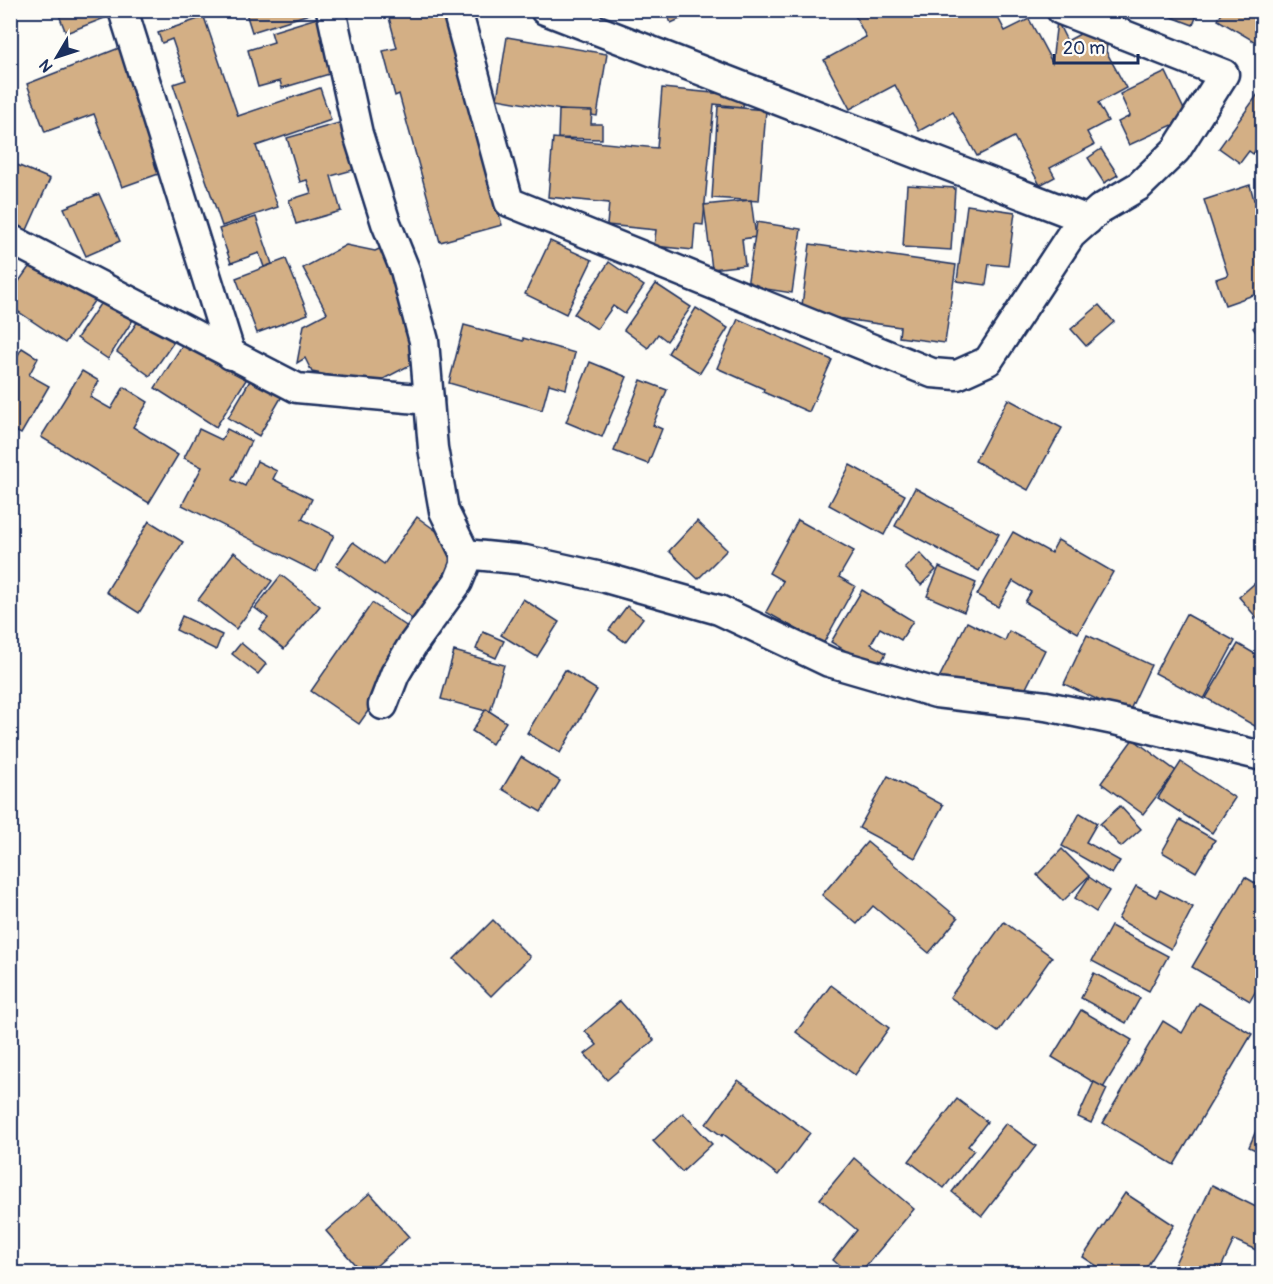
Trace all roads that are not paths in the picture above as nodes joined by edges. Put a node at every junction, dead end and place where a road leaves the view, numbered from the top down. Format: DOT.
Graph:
graph roads {
  1 [pos="123,10"];
  2 [pos="331,10"];
  3 [pos="457,10"];
  4 [pos="545,10"];
  5 [pos="1061,10"];
  6 [pos="1088,220"];
  7 [pos="10,239"];
  8 [pos="231,355"];
  9 [pos="429,400"];
  10 [pos="465,554"];
  11 [pos="383,705"];
  12 [pos="1263,756"];
  1 -- 8 [label="street"];
  2 -- 9 [label="street"];
  3 -- 6 [label="street"];
  4 -- 6 [label="street"];
  5 -- 6 [label="street"];
  7 -- 8 [label="street"];
  8 -- 9 [label="street"];
  9 -- 10 [label="street"];
  10 -- 11 [label="street"];
  10 -- 12 [label="street"];
}
